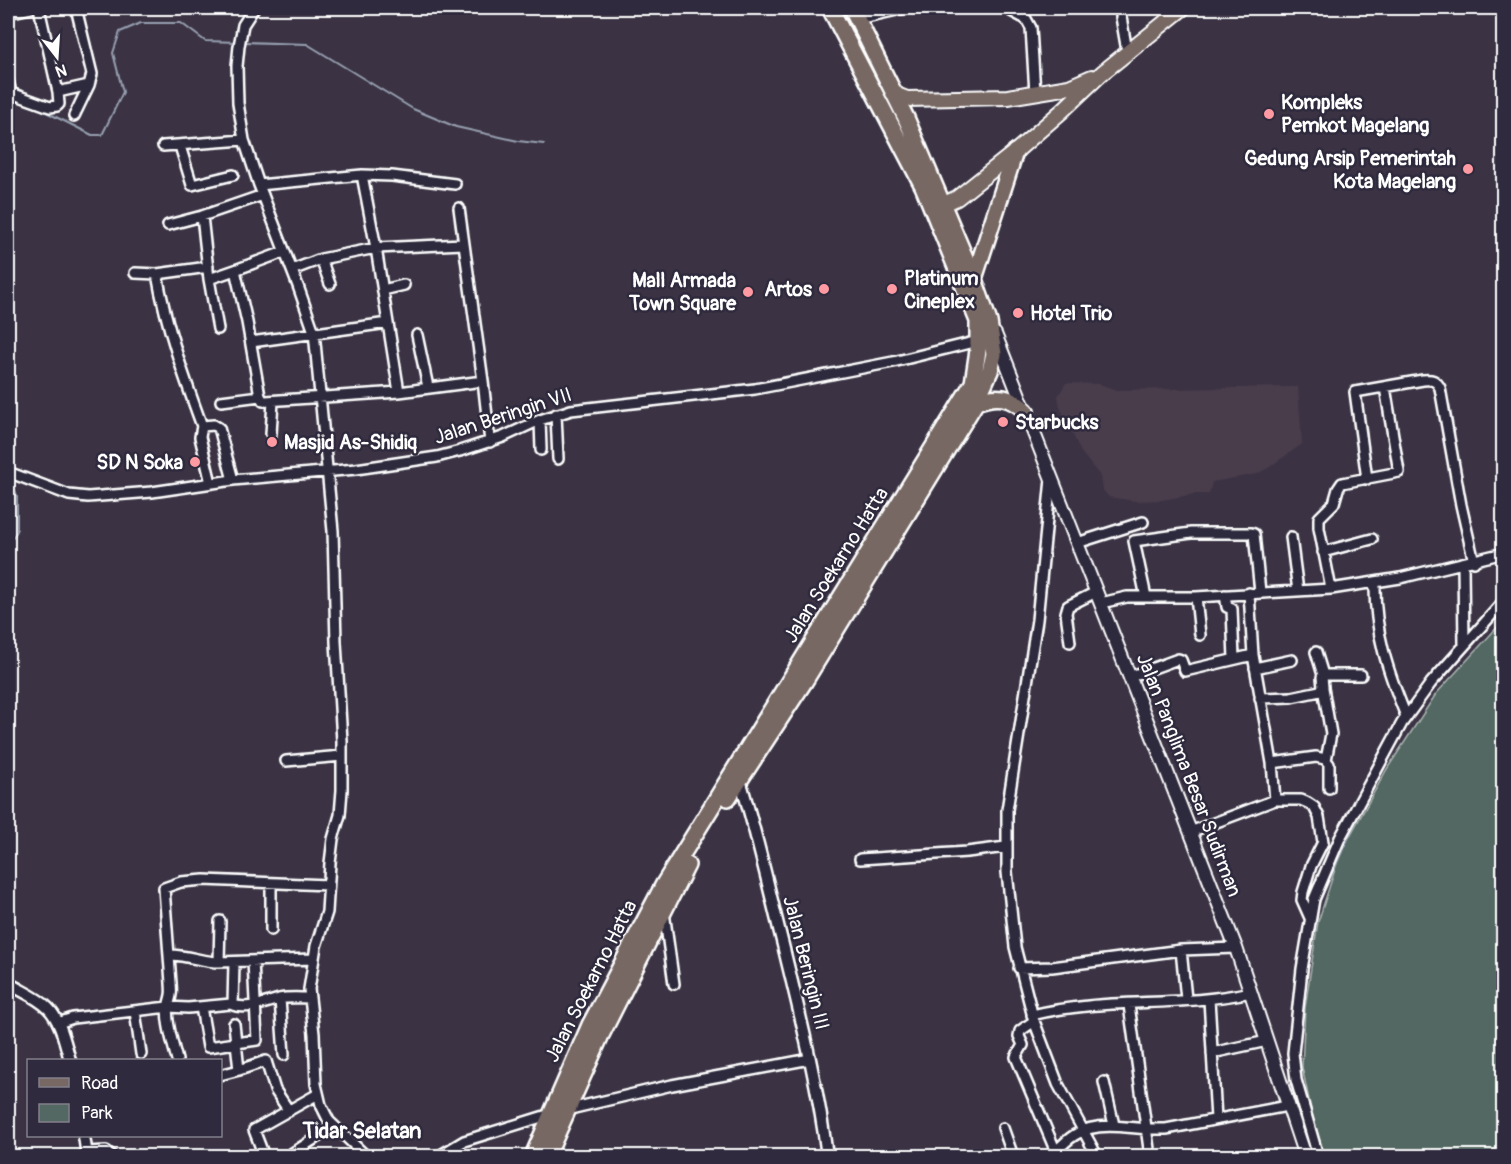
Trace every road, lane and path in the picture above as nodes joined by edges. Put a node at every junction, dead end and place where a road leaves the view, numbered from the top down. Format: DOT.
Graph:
graph roads {
  1 [pos="31,8"];
  2 [pos="39,8"];
  3 [pos="76,8"];
  4 [pos="254,8"];
  5 [pos="830,8"];
  6 [pos="906,8"];
  7 [pos="1183,8"];
  8 [pos="1011,11"];
  9 [pos="8,13"];
  10 [pos="855,14"];
  11 [pos="1121,17"];
  12 [pos="1127,51"];
  13 [pos="1102,73"];
  14 [pos="8,80"];
  15 [pos="889,84"];
  16 [pos="89,86"];
  17 [pos="58,92"];
  18 [pos="1041,92"];
  19 [pos="9,94"];
  20 [pos="921,100"];
  21 [pos="901,107"];
  22 [pos="1062,111"];
  23 [pos="74,116"];
  24 [pos="897,133"];
  25 [pos="244,140"];
  26 [pos="163,146"];
  27 [pos="180,146"];
  28 [pos="1015,152"];
  29 [pos="233,175"];
  30 [pos="363,175"];
  31 [pos="455,184"];
  32 [pos="259,185"];
  33 [pos="263,195"];
  34 [pos="938,207"];
  35 [pos="459,208"];
  36 [pos="202,216"];
  37 [pos="168,225"];
  38 [pos="463,244"];
  39 [pos="376,248"];
  40 [pos="281,253"];
  41 [pos="321,259"];
  42 [pos="208,267"];
  43 [pos="235,270"];
  44 [pos="292,270"];
  45 [pos="135,273"];
  46 [pos="157,274"];
  47 [pos="209,279"];
  48 [pos="974,279"];
  49 [pos="330,284"];
  50 [pos="405,285"];
  51 [pos="383,290"];
  52 [pos="984,322"];
  53 [pos="388,323"];
  54 [pos="218,329"];
  55 [pos="310,333"];
  56 [pos="417,335"];
  57 [pos="988,339"];
  58 [pos="250,342"];
  59 [pos="994,354"];
  60 [pos="990,371"];
  61 [pos="1013,380"];
  62 [pos="483,381"];
  63 [pos="973,383"];
  64 [pos="428,387"];
  65 [pos="1386,387"];
  66 [pos="399,392"];
  67 [pos="260,396"];
  68 [pos="316,399"];
  69 [pos="220,401"];
  70 [pos="273,401"];
  71 [pos="976,402"];
  72 [pos="1026,411"];
  73 [pos="556,414"];
  74 [pos="540,420"];
  75 [pos="202,426"];
  76 [pos="271,434"];
  77 [pos="490,442"];
  78 [pos="541,450"];
  79 [pos="558,459"];
  80 [pos="8,472"];
  81 [pos="328,472"];
  82 [pos="1052,476"];
  83 [pos="1366,479"];
  84 [pos="233,480"];
  85 [pos="211,483"];
  86 [pos="1143,522"];
  87 [pos="1291,537"];
  88 [pos="1372,539"];
  89 [pos="882,543"];
  90 [pos="1077,543"];
  91 [pos="1323,552"];
  92 [pos="1503,554"];
  93 [pos="1474,562"];
  94 [pos="1463,564"];
  95 [pos="1375,582"];
  96 [pos="1331,589"];
  97 [pos="1298,591"];
  98 [pos="1260,592"];
  99 [pos="1249,593"];
  100 [pos="1225,595"];
  101 [pos="1146,597"];
  102 [pos="1196,597"];
  103 [pos="1098,598"];
  104 [pos="1503,601"];
  105 [pos="1200,634"];
  106 [pos="1070,642"];
  107 [pos="1464,646"];
  108 [pos="1316,652"];
  109 [pos="1253,655"];
  110 [pos="1234,659"];
  111 [pos="1292,660"];
  112 [pos="1255,668"];
  113 [pos="1323,675"];
  114 [pos="1361,675"];
  115 [pos="1129,677"];
  116 [pos="1323,688"];
  117 [pos="1260,698"];
  118 [pos="1406,716"];
  119 [pos="342,756"];
  120 [pos="1326,760"];
  121 [pos="286,761"];
  122 [pos="1272,763"];
  123 [pos="738,774"];
  124 [pos="1329,788"];
  125 [pos="1275,800"];
  126 [pos="1190,832"];
  127 [pos="1006,847"];
  128 [pos="860,859"];
  129 [pos="270,884"];
  130 [pos="328,885"];
  131 [pos="664,910"];
  132 [pos="1310,918"];
  133 [pos="220,921"];
  134 [pos="271,930"];
  135 [pos="1236,948"];
  136 [pos="1181,950"];
  137 [pos="170,955"];
  138 [pos="314,959"];
  139 [pos="253,961"];
  140 [pos="219,962"];
  141 [pos="234,962"];
  142 [pos="1019,968"];
  143 [pos="8,983"];
  144 [pos="674,984"];
  145 [pos="1251,992"];
  146 [pos="309,998"];
  147 [pos="280,999"];
  148 [pos="1186,999"];
  149 [pos="1209,999"];
  150 [pos="233,1005"];
  151 [pos="255,1005"];
  152 [pos="1129,1005"];
  153 [pos="168,1007"];
  154 [pos="201,1007"];
  155 [pos="135,1011"];
  156 [pos="1033,1018"];
  157 [pos="57,1023"];
  158 [pos="234,1024"];
  159 [pos="1267,1041"];
  160 [pos="236,1044"];
  161 [pos="1212,1053"];
  162 [pos="141,1054"];
  163 [pos="284,1055"];
  164 [pos="70,1059"];
  165 [pos="177,1059"];
  166 [pos="810,1059"];
  167 [pos="240,1070"];
  168 [pos="222,1074"];
  169 [pos="1104,1082"];
  170 [pos="318,1095"];
  171 [pos="1287,1106"];
  172 [pos="566,1110"];
  173 [pos="289,1111"];
  174 [pos="551,1114"];
  175 [pos="1216,1119"];
  176 [pos="1114,1125"];
  177 [pos="333,1127"];
  178 [pos="1003,1128"];
  179 [pos="1145,1130"];
  180 [pos="1083,1131"];
  181 [pos="84,1137"];
  182 [pos="300,1153"];
  183 [pos="87,1154"];
  184 [pos="1054,1154"];
  185 [pos="112,1156"];
  186 [pos="264,1156"];
  187 [pos="288,1156"];
  188 [pos="366,1156"];
  189 [pos="439,1156"];
  190 [pos="533,1156"];
  191 [pos="547,1156"];
  192 [pos="827,1156"];
  193 [pos="1013,1156"];
  194 [pos="1097,1156"];
  195 [pos="1150,1156"];
  196 [pos="1305,1156"];
  197 [pos="1318,1156"];
  1 -- 9 [label="street"];
  2 -- 17 [label="street"];
  3 -- 16 [label="street"];
  4 -- 25 [label="street"];
  5 -- 24 [label="highway"];
  6 -- 10 [label="street"];
  7 -- 12 [label="main road"];
  8 -- 18 [label="street"];
  10 -- 15 [label="highway"];
  11 -- 12 [label="street"];
  12 -- 13 [label="main road"];
  13 -- 18 [label="main road"];
  13 -- 22 [label="main road"];
  14 -- 19 [label="street"];
  15 -- 20 [label="main road"];
  15 -- 21 [label="highway"];
  16 -- 17 [label="street"];
  16 -- 23 [label="street"];
  17 -- 19 [label="street"];
  18 -- 20 [label="main road"];
  18 -- 22 [label="main road"];
  20 -- 21 [label="main road"];
  21 -- 24 [label="main road"];
  21 -- 34 [label="highway"];
  22 -- 28 [label="main road"];
  24 -- 34 [label="highway"];
  25 -- 27 [label="street"];
  25 -- 32 [label="street"];
  26 -- 27 [label="street"];
  27 -- 29 [label="street"];
  28 -- 34 [label="main road"];
  28 -- 48 [label="highway"];
  30 -- 31 [label="street"];
  30 -- 32 [label="street"];
  30 -- 39 [label="street"];
  32 -- 33 [label="street"];
  33 -- 36 [label="street"];
  33 -- 40 [label="street"];
  34 -- 48 [label="highway"];
  34 -- 52 [label="highway"];
  35 -- 38 [label="street"];
  36 -- 37 [label="street"];
  36 -- 42 [label="street"];
  38 -- 39 [label="street"];
  38 -- 62 [label="street"];
  39 -- 41 [label="street"];
  39 -- 51 [label="street"];
  40 -- 43 [label="street"];
  40 -- 44 [label="street"];
  41 -- 44 [label="street"];
  41 -- 49 [label="street"];
  42 -- 46 [label="street"];
  42 -- 47 [label="street"];
  43 -- 47 [label="street"];
  43 -- 58 [label="street"];
  44 -- 55 [label="street"];
  45 -- 46 [label="street"];
  46 -- 75 [label="street"];
  47 -- 54 [label="street"];
  48 -- 52 [label="highway"];
  50 -- 51 [label="street"];
  51 -- 53 [label="street"];
  52 -- 57 [label="highway"];
  53 -- 55 [label="street"];
  53 -- 66 [label="street"];
  55 -- 58 [label="street"];
  55 -- 68 [label="street"];
  56 -- 64 [label="street"];
  57 -- 59 [label="highway"];
  57 -- 61 [label="main road"];
  57 -- 63 [label="highway"];
  57 -- 73 [label="street, Jalan Beringin VII"];
  58 -- 67 [label="street"];
  59 -- 60 [label="highway, Jalan Soekarno Hatta"];
  59 -- 61 [label="main road"];
  60 -- 61 [label="main road"];
  60 -- 63 [label="main road"];
  60 -- 71 [label="highway, Jalan Soekarno Hatta"];
  61 -- 72 [label="main road, Jalan Panglima Besar Sudirman"];
  62 -- 64 [label="street"];
  62 -- 77 [label="street"];
  63 -- 89 [label="highway, Jalan Soekarno Hatta"];
  64 -- 66 [label="street"];
  65 -- 83 [label="street"];
  65 -- 83 [label="street"];
  65 -- 93 [label="street"];
  66 -- 68 [label="street"];
  67 -- 69 [label="street"];
  67 -- 70 [label="street"];
  68 -- 70 [label="street"];
  68 -- 81 [label="street"];
  70 -- 76 [label="street"];
  71 -- 72 [label="highway"];
  71 -- 89 [label="highway, Jalan Soekarno Hatta"];
  72 -- 82 [label="main road, Jalan Panglima Besar Sudirman"];
  73 -- 74 [label="street, Jalan Beringin VII"];
  73 -- 79 [label="street"];
  74 -- 77 [label="street, Jalan Beringin VII"];
  74 -- 78 [label="street"];
  75 -- 84 [label="street"];
  75 -- 85 [label="street"];
  77 -- 81 [label="street, Jalan Beringin VII"];
  80 -- 85 [label="street, Jalan Beringin VII"];
  81 -- 84 [label="street, Jalan Beringin VII"];
  81 -- 119 [label="street"];
  82 -- 90 [label="main road, Jalan Panglima Besar Sudirman"];
  82 -- 127 [label="street"];
  83 -- 91 [label="street"];
  84 -- 85 [label="street, Jalan Beringin VII"];
  86 -- 90 [label="street"];
  87 -- 97 [label="street"];
  88 -- 91 [label="street"];
  89 -- 123 [label="highway, Jalan Soekarno Hatta"];
  90 -- 103 [label="main road, Jalan Panglima Besar Sudirman"];
  91 -- 96 [label="street"];
  92 -- 93 [label="street"];
  93 -- 94 [label="street"];
  94 -- 95 [label="street"];
  94 -- 107 [label="street"];
  95 -- 96 [label="street"];
  95 -- 118 [label="street"];
  96 -- 97 [label="street"];
  97 -- 98 [label="street"];
  98 -- 99 [label="street"];
  98 -- 101 [label="street"];
  99 -- 100 [label="street"];
  99 -- 109 [label="street"];
  100 -- 102 [label="street"];
  100 -- 110 [label="street"];
  101 -- 102 [label="street"];
  101 -- 103 [label="street"];
  102 -- 105 [label="street"];
  103 -- 106 [label="street"];
  103 -- 115 [label="main road, Jalan Panglima Besar Sudirman"];
  104 -- 107 [label="street"];
  107 -- 118 [label="street"];
  108 -- 113 [label="street"];
  109 -- 110 [label="street"];
  109 -- 112 [label="street"];
  110 -- 115 [label="street"];
  111 -- 112 [label="street"];
  112 -- 117 [label="street"];
  113 -- 114 [label="street"];
  113 -- 116 [label="street"];
  115 -- 126 [label="main road, Jalan Panglima Besar Sudirman"];
  116 -- 117 [label="street"];
  116 -- 120 [label="street"];
  117 -- 122 [label="street"];
  118 -- 132 [label="street"];
  119 -- 121 [label="street"];
  119 -- 130 [label="street"];
  120 -- 122 [label="street"];
  120 -- 124 [label="street"];
  122 -- 125 [label="street"];
  123 -- 131 [label="highway, Jalan Soekarno Hatta"];
  123 -- 166 [label="street, Jalan Beringin III"];
  123 -- 174 [label="highway, Jalan Soekarno Hatta"];
  125 -- 126 [label="street"];
  125 -- 132 [label="street"];
  126 -- 135 [label="main road, Jalan Panglima Besar Sudirman"];
  127 -- 128 [label="street"];
  127 -- 142 [label="street"];
  129 -- 130 [label="street"];
  129 -- 134 [label="street"];
  129 -- 137 [label="street"];
  130 -- 138 [label="street"];
  131 -- 144 [label="street"];
  131 -- 172 [label="highway, Jalan Soekarno Hatta"];
  132 -- 197 [label="street"];
  133 -- 140 [label="street"];
  135 -- 136 [label="street"];
  135 -- 145 [label="main road, Jalan Panglima Besar Sudirman"];
  136 -- 142 [label="street"];
  136 -- 148 [label="street"];
  137 -- 140 [label="street"];
  137 -- 153 [label="street"];
  138 -- 139 [label="street"];
  138 -- 146 [label="street"];
  139 -- 141 [label="street"];
  139 -- 151 [label="street"];
  140 -- 141 [label="street"];
  141 -- 150 [label="street"];
  142 -- 156 [label="street"];
  143 -- 157 [label="street"];
  145 -- 149 [label="street"];
  145 -- 159 [label="main road, Jalan Panglima Besar Sudirman"];
  146 -- 147 [label="street"];
  146 -- 170 [label="street"];
  147 -- 151 [label="street"];
  147 -- 163 [label="street"];
  148 -- 149 [label="street"];
  148 -- 152 [label="street"];
  149 -- 161 [label="street"];
  150 -- 151 [label="street"];
  150 -- 154 [label="street"];
  151 -- 160 [label="street"];
  152 -- 156 [label="street"];
  152 -- 179 [label="street"];
  153 -- 154 [label="street"];
  153 -- 155 [label="street"];
  153 -- 165 [label="street"];
  154 -- 160 [label="street"];
  155 -- 157 [label="street"];
  155 -- 162 [label="street"];
  156 -- 180 [label="street"];
  156 -- 184 [label="street"];
  157 -- 164 [label="street"];
  158 -- 160 [label="street"];
  159 -- 161 [label="street"];
  159 -- 171 [label="main road, Jalan Panglima Besar Sudirman"];
  160 -- 167 [label="street"];
  161 -- 175 [label="street"];
  166 -- 172 [label="street"];
  166 -- 192 [label="street, Jalan Beringin III"];
  167 -- 168 [label="street"];
  167 -- 173 [label="street"];
  169 -- 176 [label="street"];
  170 -- 173 [label="street"];
  170 -- 177 [label="street"];
  171 -- 175 [label="street"];
  171 -- 196 [label="main road, Jalan Panglima Besar Sudirman"];
  172 -- 191 [label="highway, Jalan Soekarno Hatta"];
  173 -- 186 [label="street"];
  174 -- 189 [label="street"];
  174 -- 190 [label="highway, Jalan Soekarno Hatta"];
  175 -- 179 [label="street"];
  176 -- 179 [label="street"];
  176 -- 180 [label="street"];
  177 -- 182 [label="street"];
  177 -- 188 [label="street"];
  178 -- 193 [label="street"];
  179 -- 195 [label="street"];
  180 -- 184 [label="street"];
  180 -- 194 [label="street"];
  181 -- 183 [label="street"];
  182 -- 187 [label="street"];
  183 -- 185 [label="street"];
}
